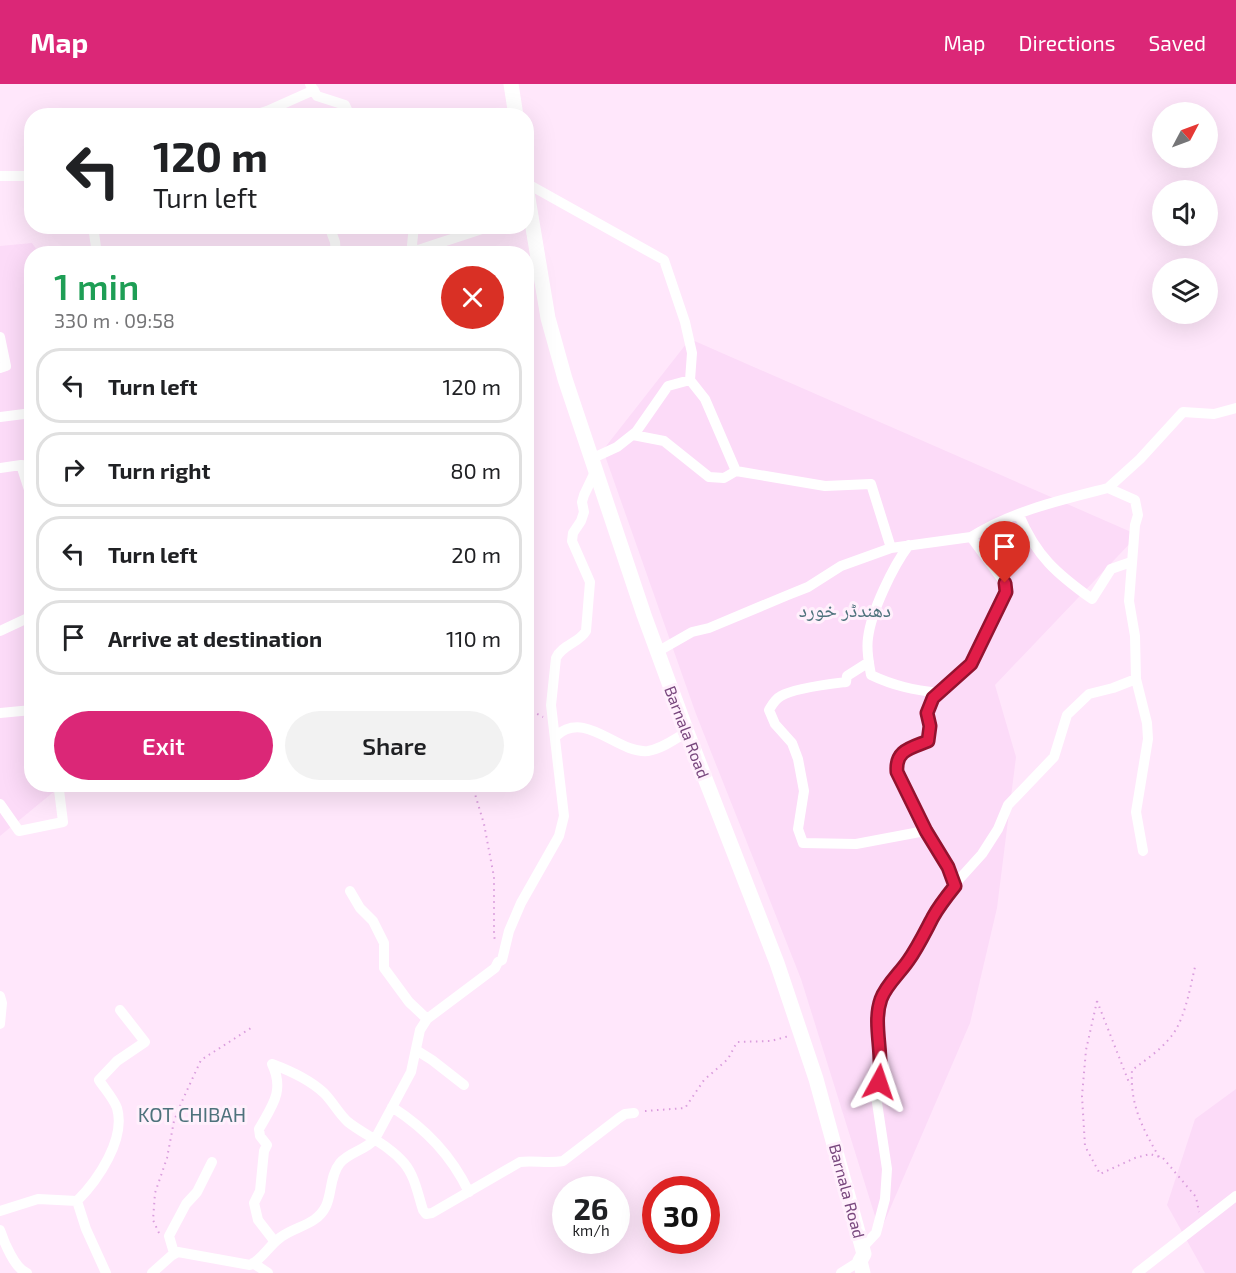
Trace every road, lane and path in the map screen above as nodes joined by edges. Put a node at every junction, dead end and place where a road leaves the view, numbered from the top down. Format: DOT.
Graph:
graph roads {
  1 [pos="511,84"];
  2 [pos="312,87"];
  3 [pos="273,108"];
  4 [pos="346,108"];
  5 [pos="515,108"];
  6 [pos="0,176"];
  7 [pos="24,176"];
  8 [pos="534,188"];
  9 [pos="470,234"];
  10 [pos="533,234"];
  11 [pos="438,246"];
  12 [pos="0,337"];
  13 [pos="0,368"];
  14 [pos="690,380"];
  15 [pos="1236,408"];
  16 [pos="24,414"];
  17 [pos="0,417"];
  18 [pos="633,435"];
  19 [pos="24,465"];
  20 [pos="593,465"];
  21 [pos="0,468"];
  22 [pos="736,471"];
  23 [pos="1108,488"];
  24 [pos="1019,515"];
  25 [pos="971,537"];
  26 [pos="909,545"];
  27 [pos="891,548"];
  28 [pos="1131,562"];
  29 [pos="24,620"];
  30 [pos="0,631"];
  31 [pos="657,652"];
  32 [pos="869,662"];
  33 [pos="1136,679"];
  34 [pos="939,693"];
  35 [pos="24,710"];
  36 [pos="0,712"];
  37 [pos="687,732"];
  38 [pos="556,736"];
  39 [pos="59,792"];
  40 [pos="474,792"];
  41 [pos="0,804"];
  42 [pos="926,831"];
  43 [pos="1143,851"];
  44 [pos="954,885"];
  45 [pos="350,891"];
  46 [pos="502,960"];
  47 [pos="1195,967"];
  48 [pos="0,996"];
  49 [pos="120,1010"];
  50 [pos="427,1019"];
  51 [pos="0,1024"];
  52 [pos="254,1026"];
  53 [pos="800,1032"];
  54 [pos="416,1050"];
  55 [pos="464,1085"];
  56 [pos="1131,1089"];
  57 [pos="392,1107"];
  58 [pos="634,1113"];
  59 [pos="375,1140"];
  60 [pos="1160,1156"];
  61 [pos="212,1162"];
  62 [pos="469,1192"];
  63 [pos="1236,1196"];
  64 [pos="77,1201"];
  65 [pos="0,1211"];
  66 [pos="1202,1222"];
  67 [pos="0,1230"];
  68 [pos="275,1242"];
  69 [pos="174,1253"];
  70 [pos="862,1261"];
  71 [pos="253,1263"];
  72 [pos="27,1273"];
  73 [pos="106,1273"];
  74 [pos="152,1273"];
  75 [pos="268,1273"];
  76 [pos="841,1273"];
  77 [pos="1137,1273"];
  1 -- 5 [label="main road"];
  2 -- 3 [label="street"];
  2 -- 4 [label="street"];
  6 -- 7 [label="street"];
  8 -- 14 [label="street"];
  9 -- 11 [label="street"];
  10 -- 20 [label="main road, Barnala Road"];
  12 -- 13 [label="street"];
  14 -- 18 [label="street"];
  14 -- 22 [label="street"];
  15 -- 23 [label="street"];
  16 -- 17 [label="street"];
  18 -- 20 [label="street"];
  18 -- 22 [label="street"];
  19 -- 21 [label="street"];
  20 -- 31 [label="main road, Barnala Road"];
  20 -- 38 [label="street"];
  22 -- 27 [label="street"];
  23 -- 24 [label="street"];
  23 -- 28 [label="street"];
  24 -- 25 [label="street"];
  24 -- 28 [label="street"];
  25 -- 26 [label="street"];
  25 -- 34 [label="street"];
  26 -- 27 [label="street"];
  26 -- 32 [label="street"];
  27 -- 31 [label="street"];
  28 -- 33 [label="street"];
  29 -- 30 [label="street"];
  31 -- 37 [label="main road, Barnala Road"];
  32 -- 34 [label="street"];
  32 -- 42 [label="street"];
  33 -- 43 [label="street"];
  33 -- 44 [label="street"];
  34 -- 42 [label="street"];
  35 -- 36 [label="street"];
  37 -- 38 [label="street"];
  37 -- 53 [label="main road, Barnala Road"];
  38 -- 46 [label="street"];
  39 -- 41 [label="street"];
  40 -- 46 [label="path"];
  42 -- 44 [label="street"];
  44 -- 70 [label="street"];
  45 -- 50 [label="street"];
  46 -- 50 [label="street"];
  47 -- 56 [label="path"];
  48 -- 51 [label="street"];
  49 -- 64 [label="street"];
  50 -- 54 [label="street"];
  52 -- 69 [label="path"];
  53 -- 58 [label="path"];
  53 -- 70 [label="main road, Barnala Road"];
  54 -- 55 [label="street"];
  54 -- 57 [label="street"];
  56 -- 60 [label="path"];
  56 -- 60 [label="path"];
  57 -- 59 [label="street"];
  57 -- 62 [label="street"];
  58 -- 62 [label="street"];
  59 -- 62 [label="street"];
  59 -- 68 [label="street"];
  59 -- 68 [label="street"];
  60 -- 66 [label="path"];
  61 -- 69 [label="street"];
  63 -- 66 [label="street"];
  64 -- 65 [label="street"];
  64 -- 73 [label="street"];
  66 -- 77 [label="street"];
  67 -- 72 [label="street"];
  68 -- 71 [label="street"];
  69 -- 71 [label="street"];
  69 -- 74 [label="street"];
  70 -- 76 [label="street"];
  71 -- 75 [label="street"];
}
